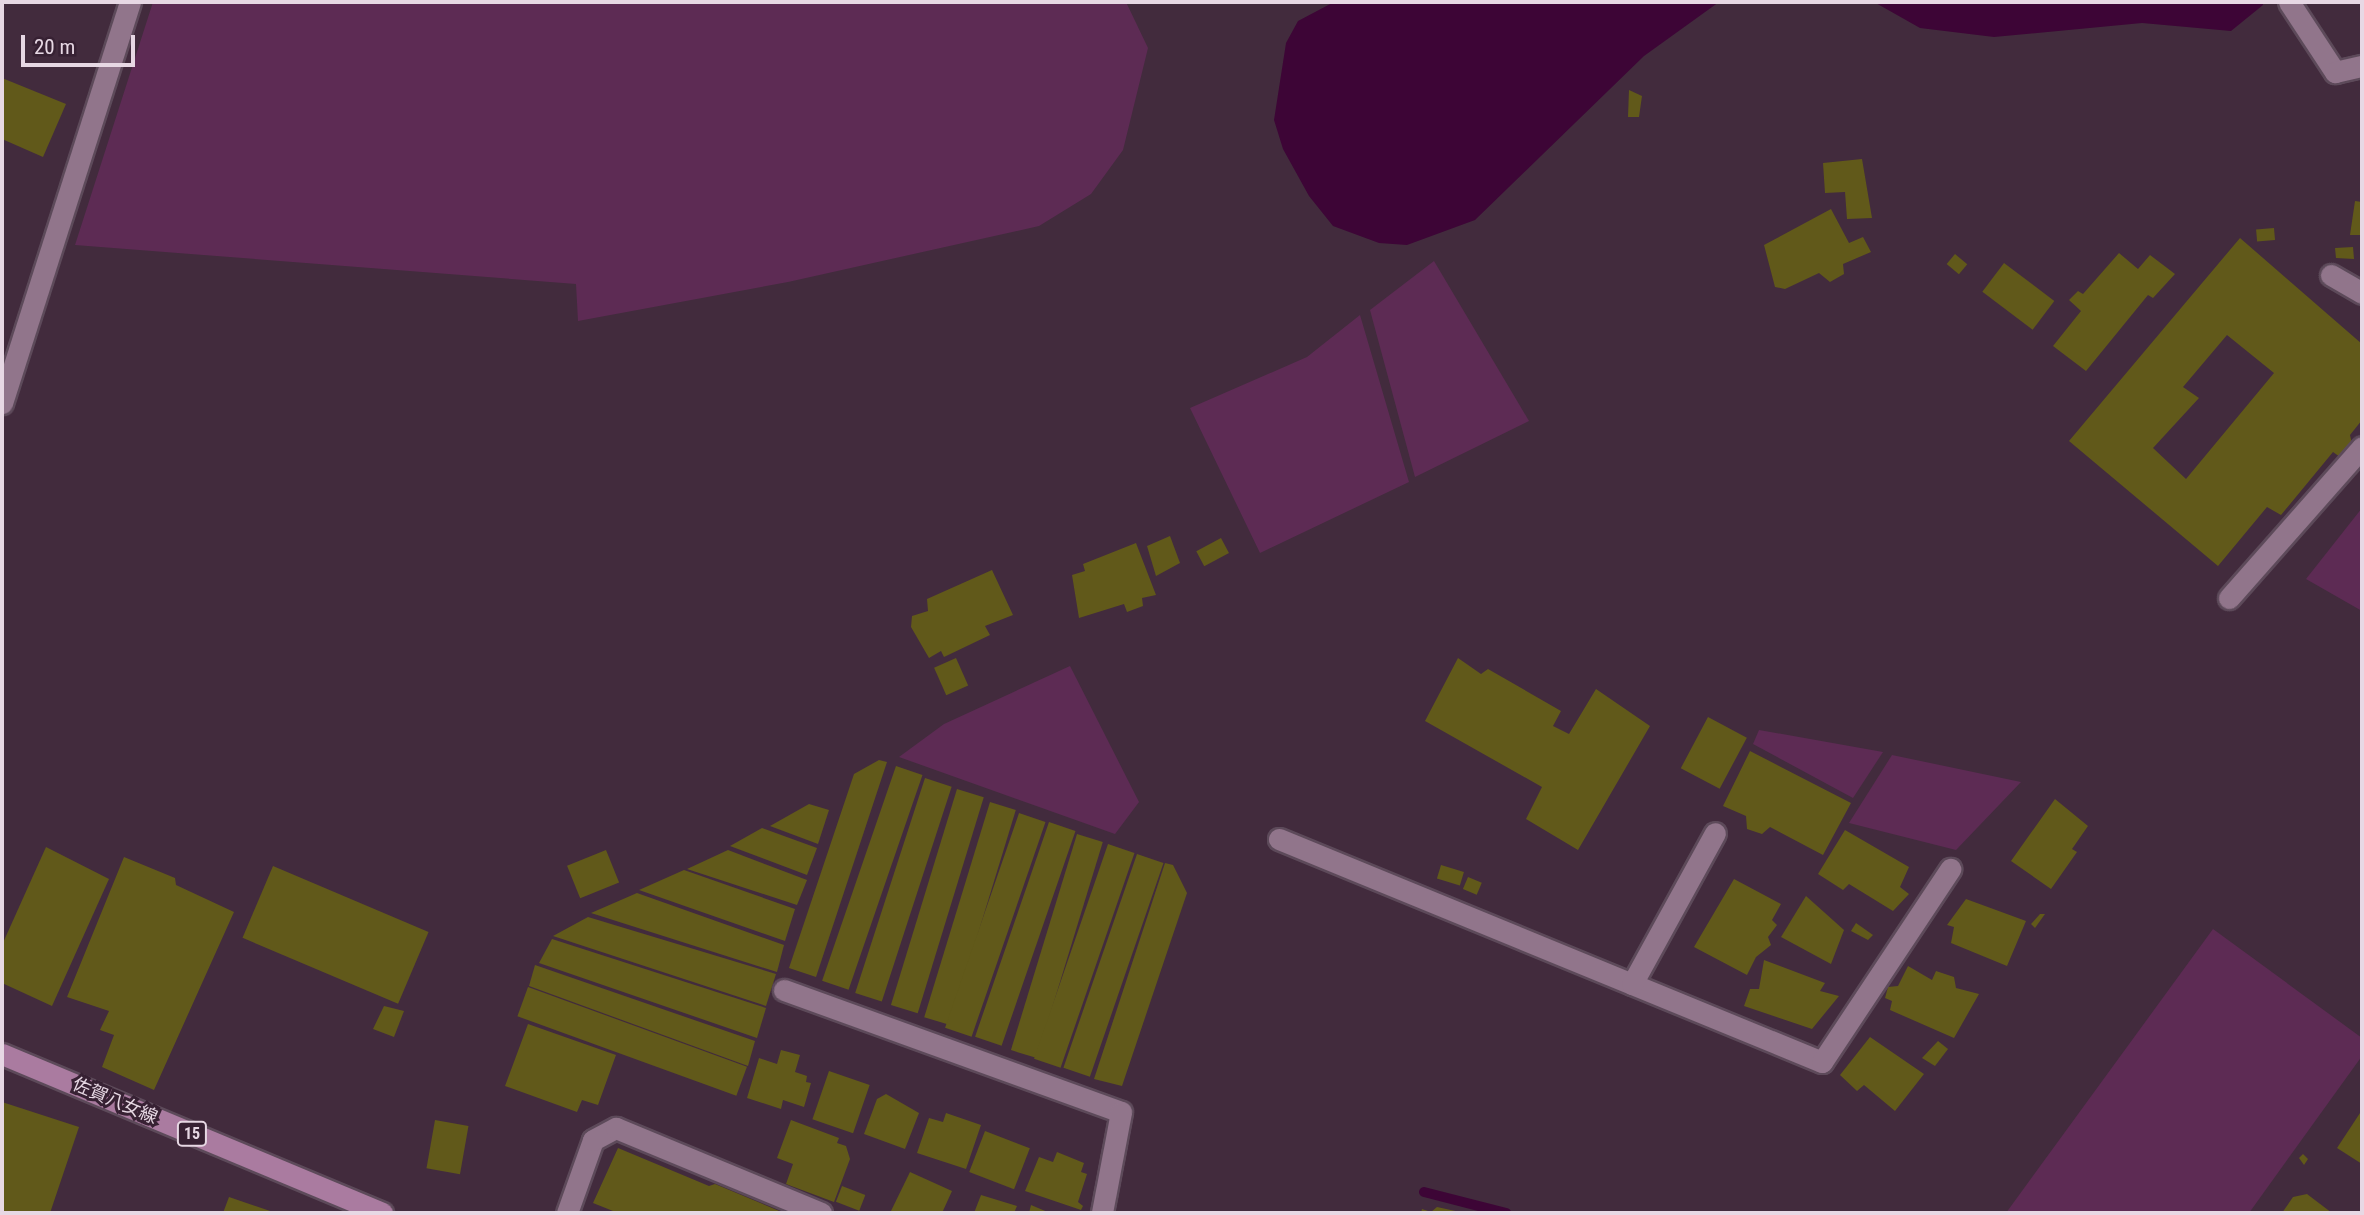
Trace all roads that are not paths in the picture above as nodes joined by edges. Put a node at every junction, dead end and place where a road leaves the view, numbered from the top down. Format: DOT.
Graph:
graph roads {
  1 [pos="130,2"];
  2 [pos="2289,2"];
  3 [pos="2362,66"];
  4 [pos="2331,275"];
  5 [pos="2362,293"];
  6 [pos="2,403"];
  7 [pos="2362,447"];
  8 [pos="2229,598"];
  9 [pos="1715,833"];
  10 [pos="1279,839"];
  11 [pos="1950,869"];
  12 [pos="1632,984"];
  13 [pos="784,989"];
  14 [pos="2,1054"];
  15 [pos="382,1213"];
  16 [pos="567,1213"];
  17 [pos="821,1213"];
  18 [pos="1102,1213"];
  1 -- 6 [label="street"];
  2 -- 3 [label="street"];
  4 -- 5 [label="street"];
  7 -- 8 [label="street"];
  9 -- 12 [label="street"];
  10 -- 12 [label="street"];
  11 -- 12 [label="street"];
  13 -- 18 [label="street"];
  14 -- 15 [label="main road, 佐賀八女線 / 15"];
  16 -- 17 [label="street"];
}
